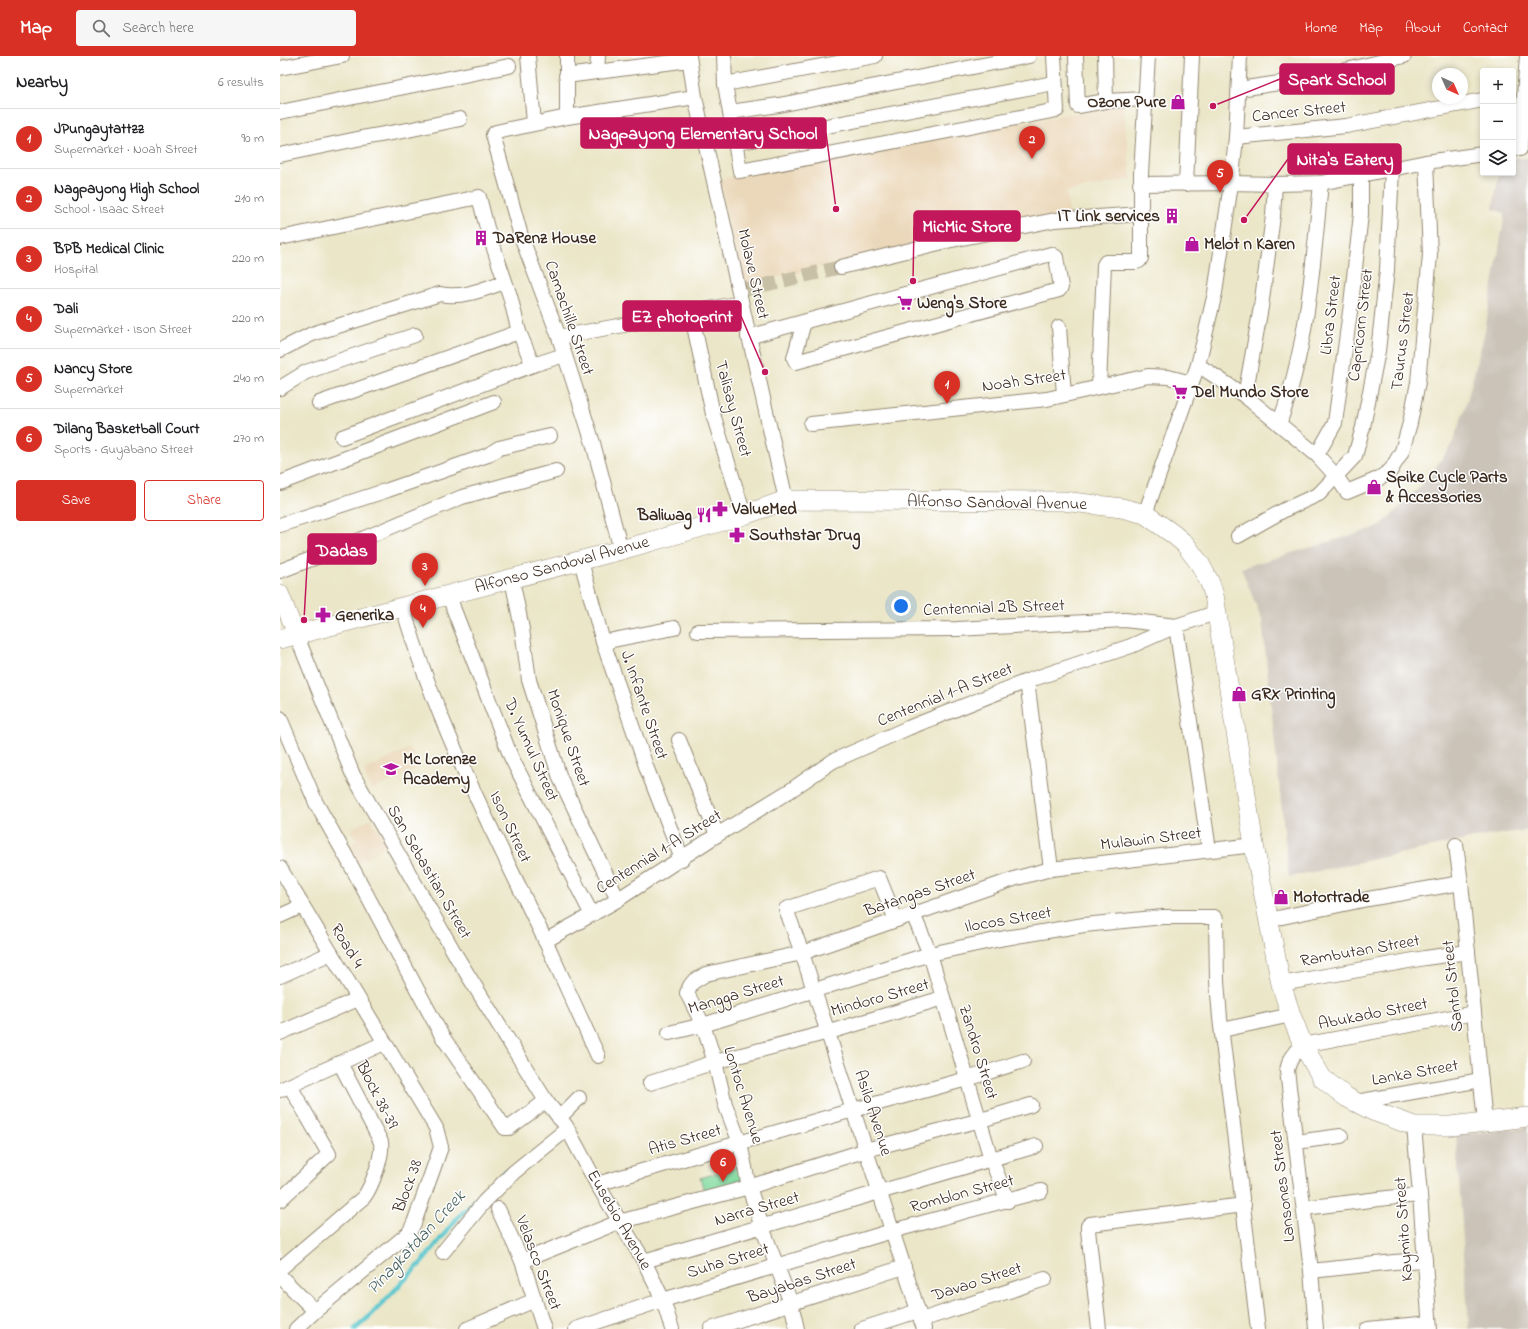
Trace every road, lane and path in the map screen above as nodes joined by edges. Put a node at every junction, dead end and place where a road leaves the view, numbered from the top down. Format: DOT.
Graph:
graph roads {
  1 [pos="342,56"];
  2 [pos="528,56"];
  3 [pos="567,56"];
  4 [pos="598,56"];
  5 [pos="724,56"];
  6 [pos="875,56"];
  7 [pos="1029,56"];
  8 [pos="1054,56"];
  9 [pos="1076,56"];
  10 [pos="1105,56"];
  11 [pos="1148,56"];
  12 [pos="1192,56"];
  13 [pos="1240,56"];
  14 [pos="1404,56"];
  15 [pos="689,58"];
  16 [pos="1527,59"];
  17 [pos="647,61"];
  18 [pos="509,66"];
  19 [pos="280,68"];
  20 [pos="597,72"];
  21 [pos="566,76"];
  22 [pos="1054,83"];
  23 [pos="725,84"];
  24 [pos="1239,89"];
  25 [pos="1522,95"];
  26 [pos="695,97"];
  27 [pos="1145,99"];
  28 [pos="1106,101"];
  29 [pos="1480,101"];
  30 [pos="280,112"];
  31 [pos="730,112"];
  32 [pos="567,117"];
  33 [pos="460,119"];
  34 [pos="534,123"];
  35 [pos="1236,137"];
  36 [pos="736,143"];
  37 [pos="1520,149"];
  38 [pos="1480,154"];
  39 [pos="280,155"];
  40 [pos="1426,162"];
  41 [pos="1392,168"];
  42 [pos="1361,174"];
  43 [pos="1231,183"];
  44 [pos="1321,183"];
  45 [pos="1140,184"];
  46 [pos="1186,184"];
  47 [pos="1275,184"];
  48 [pos="1141,214"];
  49 [pos="280,238"];
  50 [pos="841,267"];
  51 [pos="504,282"];
  52 [pos="740,295"];
  53 [pos="691,312"];
  54 [pos="804,322"];
  55 [pos="1059,327"];
  56 [pos="519,332"];
  57 [pos="415,335"];
  58 [pos="560,337"];
  59 [pos="748,337"];
  60 [pos="280,350"];
  61 [pos="564,355"];
  62 [pos="533,365"];
  63 [pos="1198,365"];
  64 [pos="1192,383"];
  65 [pos="1099,387"];
  66 [pos="280,388"];
  67 [pos="1064,394"];
  68 [pos="1245,396"];
  69 [pos="494,402"];
  70 [pos="320,404"];
  71 [pos="812,424"];
  72 [pos="1279,424"];
  73 [pos="550,436"];
  74 [pos="342,437"];
  75 [pos="1317,455"];
  76 [pos="556,471"];
  77 [pos="1336,476"];
  78 [pos="280,483"];
  79 [pos="786,500"];
  80 [pos="1145,514"];
  81 [pos="744,515"];
  82 [pos="280,525"];
  83 [pos="1238,536"];
  84 [pos="621,550"];
  85 [pos="581,561"];
  86 [pos="280,571"];
  87 [pos="512,579"];
  88 [pos="280,593"];
  89 [pos="449,595"];
  90 [pos="403,607"];
  91 [pos="1218,612"];
  92 [pos="1176,626"];
  93 [pos="674,628"];
  94 [pos="698,631"];
  95 [pos="288,636"];
  96 [pos="603,642"];
  97 [pos="1027,681"];
  98 [pos="280,718"];
  99 [pos="679,740"];
  100 [pos="717,835"];
  101 [pos="1254,845"];
  102 [pos="1456,846"];
  103 [pos="1209,850"];
  104 [pos="682,859"];
  105 [pos="280,868"];
  106 [pos="1051,869"];
  107 [pos="1461,883"];
  108 [pos="618,900"];
  109 [pos="302,906"];
  110 [pos="914,914"];
  111 [pos="592,915"];
  112 [pos="280,916"];
  113 [pos="896,920"];
  114 [pos="1268,920"];
  115 [pos="545,941"];
  116 [pos="1468,952"];
  117 [pos="802,953"];
  118 [pos="331,954"];
  119 [pos="930,954"];
  120 [pos="280,976"];
  121 [pos="1281,984"];
  122 [pos="814,989"];
  123 [pos="943,998"];
  124 [pos="358,999"];
  125 [pos="1474,1013"];
  126 [pos="1291,1015"];
  127 [pos="703,1025"];
  128 [pos="1222,1030"];
  129 [pos="280,1032"];
  130 [pos="828,1032"];
  131 [pos="669,1033"];
  132 [pos="384,1043"];
  133 [pos="1303,1045"];
  134 [pos="598,1056"];
  135 [pos="1023,1061"];
  136 [pos="715,1062"];
  137 [pos="340,1063"];
  138 [pos="967,1079"];
  139 [pos="1481,1080"];
  140 [pos="650,1083"];
  141 [pos="285,1088"];
  142 [pos="579,1098"];
  143 [pos="546,1100"];
  144 [pos="1356,1102"];
  145 [pos="1031,1105"];
  146 [pos="853,1110"];
  147 [pos="1528,1117"];
  148 [pos="981,1120"];
  149 [pos="561,1121"];
  150 [pos="1485,1122"];
  151 [pos="1414,1126"];
  152 [pos="1341,1136"];
  153 [pos="1296,1142"];
  154 [pos="740,1143"];
  155 [pos="1036,1146"];
  156 [pos="866,1151"];
  157 [pos="991,1159"];
  158 [pos="597,1184"];
  159 [pos="749,1187"];
  160 [pos="1042,1191"];
  161 [pos="879,1192"];
  162 [pos="1420,1195"];
  163 [pos="280,1200"];
  164 [pos="1008,1201"];
  165 [pos="1244,1206"];
  166 [pos="1304,1208"];
  167 [pos="498,1209"];
  168 [pos="619,1222"];
  169 [pos="762,1227"];
  170 [pos="892,1231"];
  171 [pos="443,1252"];
  172 [pos="1425,1260"];
  173 [pos="522,1261"];
  174 [pos="644,1261"];
  175 [pos="777,1265"];
  176 [pos="904,1267"];
  177 [pos="280,1269"];
  178 [pos="1311,1271"];
  179 [pos="280,1276"];
  180 [pos="1045,1278"];
  181 [pos="535,1300"];
  182 [pos="663,1300"];
  183 [pos="791,1303"];
  184 [pos="315,1311"];
  185 [pos="921,1320"];
  186 [pos="1429,1326"];
  187 [pos="296,1329"];
  188 [pos="467,1329"];
  189 [pos="544,1329"];
  190 [pos="576,1329"];
  191 [pos="672,1329"];
  192 [pos="711,1329"];
  193 [pos="797,1329"];
  194 [pos="862,1329"];
  195 [pos="1099,1329"];
  196 [pos="1258,1329"];
  197 [pos="1316,1329"];
  198 [pos="1368,1329"];
  1 -- 19 [label="street"];
  2 -- 34 [label="street"];
  3 -- 21 [label="street"];
  4 -- 20 [label="street"];
  5 -- 23 [label="street"];
  6 -- 23 [label="street"];
  7 -- 31 [label="street"];
  8 -- 22 [label="street"];
  9 -- 28 [label="street"];
  10 -- 28 [label="street"];
  11 -- 27 [label="street"];
  12 -- 46 [label="street"];
  13 -- 24 [label="street"];
  14 -- 24 [label="street"];
  15 -- 17 [label="street"];
  15 -- 26 [label="street, Molave Street"];
  16 -- 25 [label="street"];
  17 -- 20 [label="street"];
  18 -- 30 [label="street"];
  20 -- 21 [label="street"];
  21 -- 32 [label="street"];
  22 -- 36 [label="street"];
  22 -- 36 [label="street"];
  23 -- 31 [label="street"];
  24 -- 35 [label="street"];
  25 -- 37 [label="street"];
  26 -- 32 [label="street, Camachille Street"];
  26 -- 52 [label="street, Molave Street"];
  27 -- 28 [label="street"];
  27 -- 45 [label="street"];
  29 -- 35 [label="street, Cancer Street"];
  31 -- 36 [label="street"];
  32 -- 34 [label="street, Camachille Street"];
  33 -- 39 [label="street"];
  34 -- 58 [label="street, Camachille Street"];
  35 -- 43 [label="street"];
  38 -- 40 [label="street"];
  40 -- 41 [label="street"];
  40 -- 77 [label="street, Taurus Street"];
  41 -- 42 [label="street"];
  41 -- 77 [label="street, Capricorn Street"];
  42 -- 44 [label="street"];
  42 -- 75 [label="street, Libra Street"];
  43 -- 46 [label="street"];
  43 -- 47 [label="street"];
  43 -- 63 [label="street"];
  44 -- 47 [label="street"];
  44 -- 72 [label="street"];
  45 -- 46 [label="street"];
  45 -- 48 [label="street"];
  47 -- 68 [label="street"];
  48 -- 50 [label="street"];
  48 -- 65 [label="street"];
  49 -- 51 [label="street"];
  51 -- 56 [label="street"];
  51 -- 60 [label="street"];
  52 -- 53 [label="street"];
  52 -- 59 [label="street, Molave Street"];
  53 -- 58 [label="street"];
  53 -- 81 [label="street, Talisay Street"];
  54 -- 54 [label="street"];
  54 -- 59 [label="street"];
  55 -- 67 [label="street"];
  56 -- 62 [label="street"];
  56 -- 70 [label="street"];
  57 -- 66 [label="street"];
  58 -- 61 [label="street, Camachille Street"];
  59 -- 79 [label="street, Molave Street"];
  61 -- 62 [label="street"];
  61 -- 84 [label="street, Camachille Street"];
  62 -- 74 [label="street"];
  63 -- 64 [label="street"];
  63 -- 68 [label="street"];
  64 -- 65 [label="street, Noah Street"];
  64 -- 80 [label="street"];
  65 -- 67 [label="street, Noah Street"];
  67 -- 71 [label="street, Noah Street"];
  68 -- 72 [label="street"];
  69 -- 78 [label="street"];
  72 -- 75 [label="street"];
  73 -- 82 [label="street"];
  75 -- 77 [label="street"];
  76 -- 86 [label="street"];
  77 -- 83 [label="street, Capricorn Street"];
  79 -- 80 [label="main road, Alfonso Sandoval Avenue"];
  79 -- 81 [label="main road, Alfonso Sandoval Avenue"];
  80 -- 91 [label="main road, Alfonso Sandoval Avenue"];
  81 -- 84 [label="main road, Alfonso Sandoval Avenue"];
  84 -- 85 [label="main road, Alfonso Sandoval Avenue"];
  85 -- 87 [label="main road, Alfonso Sandoval Avenue"];
  85 -- 96 [label="street, J. Infante Street"];
  87 -- 89 [label="main road, Alfonso Sandoval Avenue"];
  87 -- 108 [label="street, Monique Street"];
  88 -- 95 [label="street"];
  89 -- 90 [label="main road, Alfonso Sandoval Avenue"];
  89 -- 111 [label="street, D. Yumul Street"];
  90 -- 95 [label="main road, Alfonso Sandoval Avenue"];
  90 -- 115 [label="street, Ison Street"];
  91 -- 92 [label="street, Centennial 2B Street"];
  91 -- 101 [label="main road, Alfonso Sandoval Avenue"];
  92 -- 94 [label="street, Centennial 2B Street"];
  92 -- 97 [label="street, Centennial 1-A Street"];
  92 -- 103 [label="street"];
  93 -- 96 [label="street"];
  95 -- 143 [label="street, San Sebastian Street"];
  96 -- 104 [label="street, J. Infante Street"];
  97 -- 100 [label="street, Centennial 1-A Street"];
  97 -- 106 [label="street"];
  98 -- 143 [label="street"];
  99 -- 100 [label="street"];
  100 -- 104 [label="street, Centennial 1-A Street"];
  101 -- 103 [label="street, Mulawin Street"];
  101 -- 114 [label="main road, Alfonso Sandoval Avenue"];
  102 -- 107 [label="street, Santol Street"];
  103 -- 106 [label="street, Mulawin Street"];
  104 -- 108 [label="street, Centennial 1-A Street"];
  105 -- 109 [label="street, Road 4"];
  106 -- 110 [label="street, Batangas Street"];
  107 -- 114 [label="street"];
  107 -- 116 [label="street, Santol Street"];
  108 -- 111 [label="street, Centennial 1-A Street"];
  109 -- 112 [label="street"];
  109 -- 118 [label="street, Road 4"];
  110 -- 113 [label="street, Batangas Street"];
  110 -- 119 [label="street, Zandro Street"];
  111 -- 115 [label="street, Centennial 1-A Street"];
  113 -- 117 [label="street, Batangas Street"];
  113 -- 117 [label="street, Asilo Avenue"];
  114 -- 121 [label="main road, Alfonso Sandoval Avenue"];
  115 -- 134 [label="street, Ison Street"];
  116 -- 121 [label="street, Rambutan Street"];
  116 -- 125 [label="street, Santol Street"];
  117 -- 122 [label="street, Asilo Avenue"];
  117 -- 127 [label="street, Lontoc Avenue"];
  118 -- 120 [label="street"];
  118 -- 124 [label="street, Road 4"];
  119 -- 122 [label="street, Ilocos Street"];
  119 -- 123 [label="street, Zandro Street"];
  119 -- 128 [label="street, Ilocos Street"];
  121 -- 126 [label="main road, Alfonso Sandoval Avenue"];
  122 -- 127 [label="street, Mangga Street"];
  122 -- 130 [label="street, Asilo Avenue"];
  123 -- 130 [label="street, Mindoro Street"];
  123 -- 138 [label="street, Zandro Street"];
  124 -- 129 [label="street"];
  124 -- 132 [label="street, Road 4"];
  125 -- 133 [label="street, Abukado Street"];
  125 -- 139 [label="street, Santol Street"];
  126 -- 128 [label="street"];
  126 -- 133 [label="main road, Alfonso Sandoval Avenue"];
  127 -- 131 [label="street, Mangga Street"];
  127 -- 136 [label="street, Lontoc Avenue"];
  128 -- 165 [label="street"];
  130 -- 136 [label="street, Mindoro Street"];
  130 -- 146 [label="street, Asilo Avenue"];
  132 -- 137 [label="street"];
  132 -- 184 [label="street, Block 38"];
  133 -- 144 [label="main road, Alfonso Sandoval Avenue"];
  133 -- 153 [label="street, Lansones Street"];
  135 -- 138 [label="street, Atis Street"];
  136 -- 140 [label="street, Mindoro Street"];
  136 -- 154 [label="street, Lontoc Avenue"];
  137 -- 141 [label="street"];
  137 -- 177 [label="street, Block 38-39"];
  138 -- 146 [label="street, Atis Street"];
  138 -- 148 [label="street, Zandro Street"];
  139 -- 144 [label="street, Lanka Street"];
  139 -- 150 [label="street, Santol Street"];
  141 -- 163 [label="street"];
  142 -- 149 [label="street"];
  143 -- 149 [label="street, San Sebastian Street"];
  144 -- 151 [label="main road, Alfonso Sandoval Avenue"];
  145 -- 148 [label="street"];
  146 -- 154 [label="street, Atis Street"];
  146 -- 156 [label="street, Asilo Avenue"];
  147 -- 150 [label="main road, Alfonso Sandoval Avenue"];
  148 -- 156 [label="street"];
  148 -- 157 [label="street, Zandro Street"];
  149 -- 158 [label="street, Eusebio Avenue"];
  149 -- 171 [label="street"];
  150 -- 151 [label="main road, Alfonso Sandoval Avenue"];
  151 -- 162 [label="street, Kaymito Street"];
  152 -- 153 [label="street"];
  153 -- 166 [label="street, Lansones Street"];
  154 -- 158 [label="street, Atis Street"];
  154 -- 159 [label="street, Lontoc Avenue"];
  155 -- 157 [label="street, Narra Street"];
  156 -- 159 [label="street"];
  156 -- 161 [label="street, Asilo Avenue"];
  157 -- 161 [label="street, Narra Street"];
  157 -- 164 [label="street, Zandro Street"];
  158 -- 168 [label="street, Eusebio Avenue"];
  159 -- 168 [label="street"];
  159 -- 169 [label="street, Lontoc Avenue"];
  160 -- 164 [label="street, Romblon Street"];
  161 -- 169 [label="street, Narra Street"];
  161 -- 170 [label="street, Asilo Avenue"];
  162 -- 166 [label="street"];
  162 -- 172 [label="street, Kaymito Street"];
  164 -- 170 [label="street, Romblon Street"];
  165 -- 195 [label="street"];
  165 -- 196 [label="street"];
  166 -- 178 [label="street, Lansones Street"];
  167 -- 173 [label="street, Velasco Street"];
  168 -- 173 [label="street"];
  168 -- 174 [label="street, Eusebio Avenue"];
  169 -- 174 [label="street, Narra Street"];
  169 -- 175 [label="street, Lontoc Avenue"];
  170 -- 175 [label="street, Suha Street"];
  170 -- 176 [label="street, Asilo Avenue"];
  172 -- 178 [label="street"];
  172 -- 186 [label="street, Kaymito Street"];
  173 -- 181 [label="street, Velasco Street"];
  174 -- 182 [label="street, Eusebio Avenue"];
  175 -- 182 [label="street, Suha Street"];
  175 -- 183 [label="street, Lontoc Avenue"];
  176 -- 183 [label="street, Bayabas Street"];
  176 -- 185 [label="street, Asilo Avenue"];
  178 -- 197 [label="street, Lansones Street"];
  179 -- 184 [label="street"];
  180 -- 185 [label="street, Davao Street"];
  181 -- 188 [label="street"];
  181 -- 189 [label="street, Velasco Street"];
  182 -- 190 [label="street, Suha Street"];
  182 -- 191 [label="street, Eusebio Avenue"];
  183 -- 192 [label="street, Bayabas Street"];
  183 -- 193 [label="street, Lontoc Avenue"];
  184 -- 187 [label="street, Block 38"];
  185 -- 194 [label="street"];
  186 -- 198 [label="street"];
}
